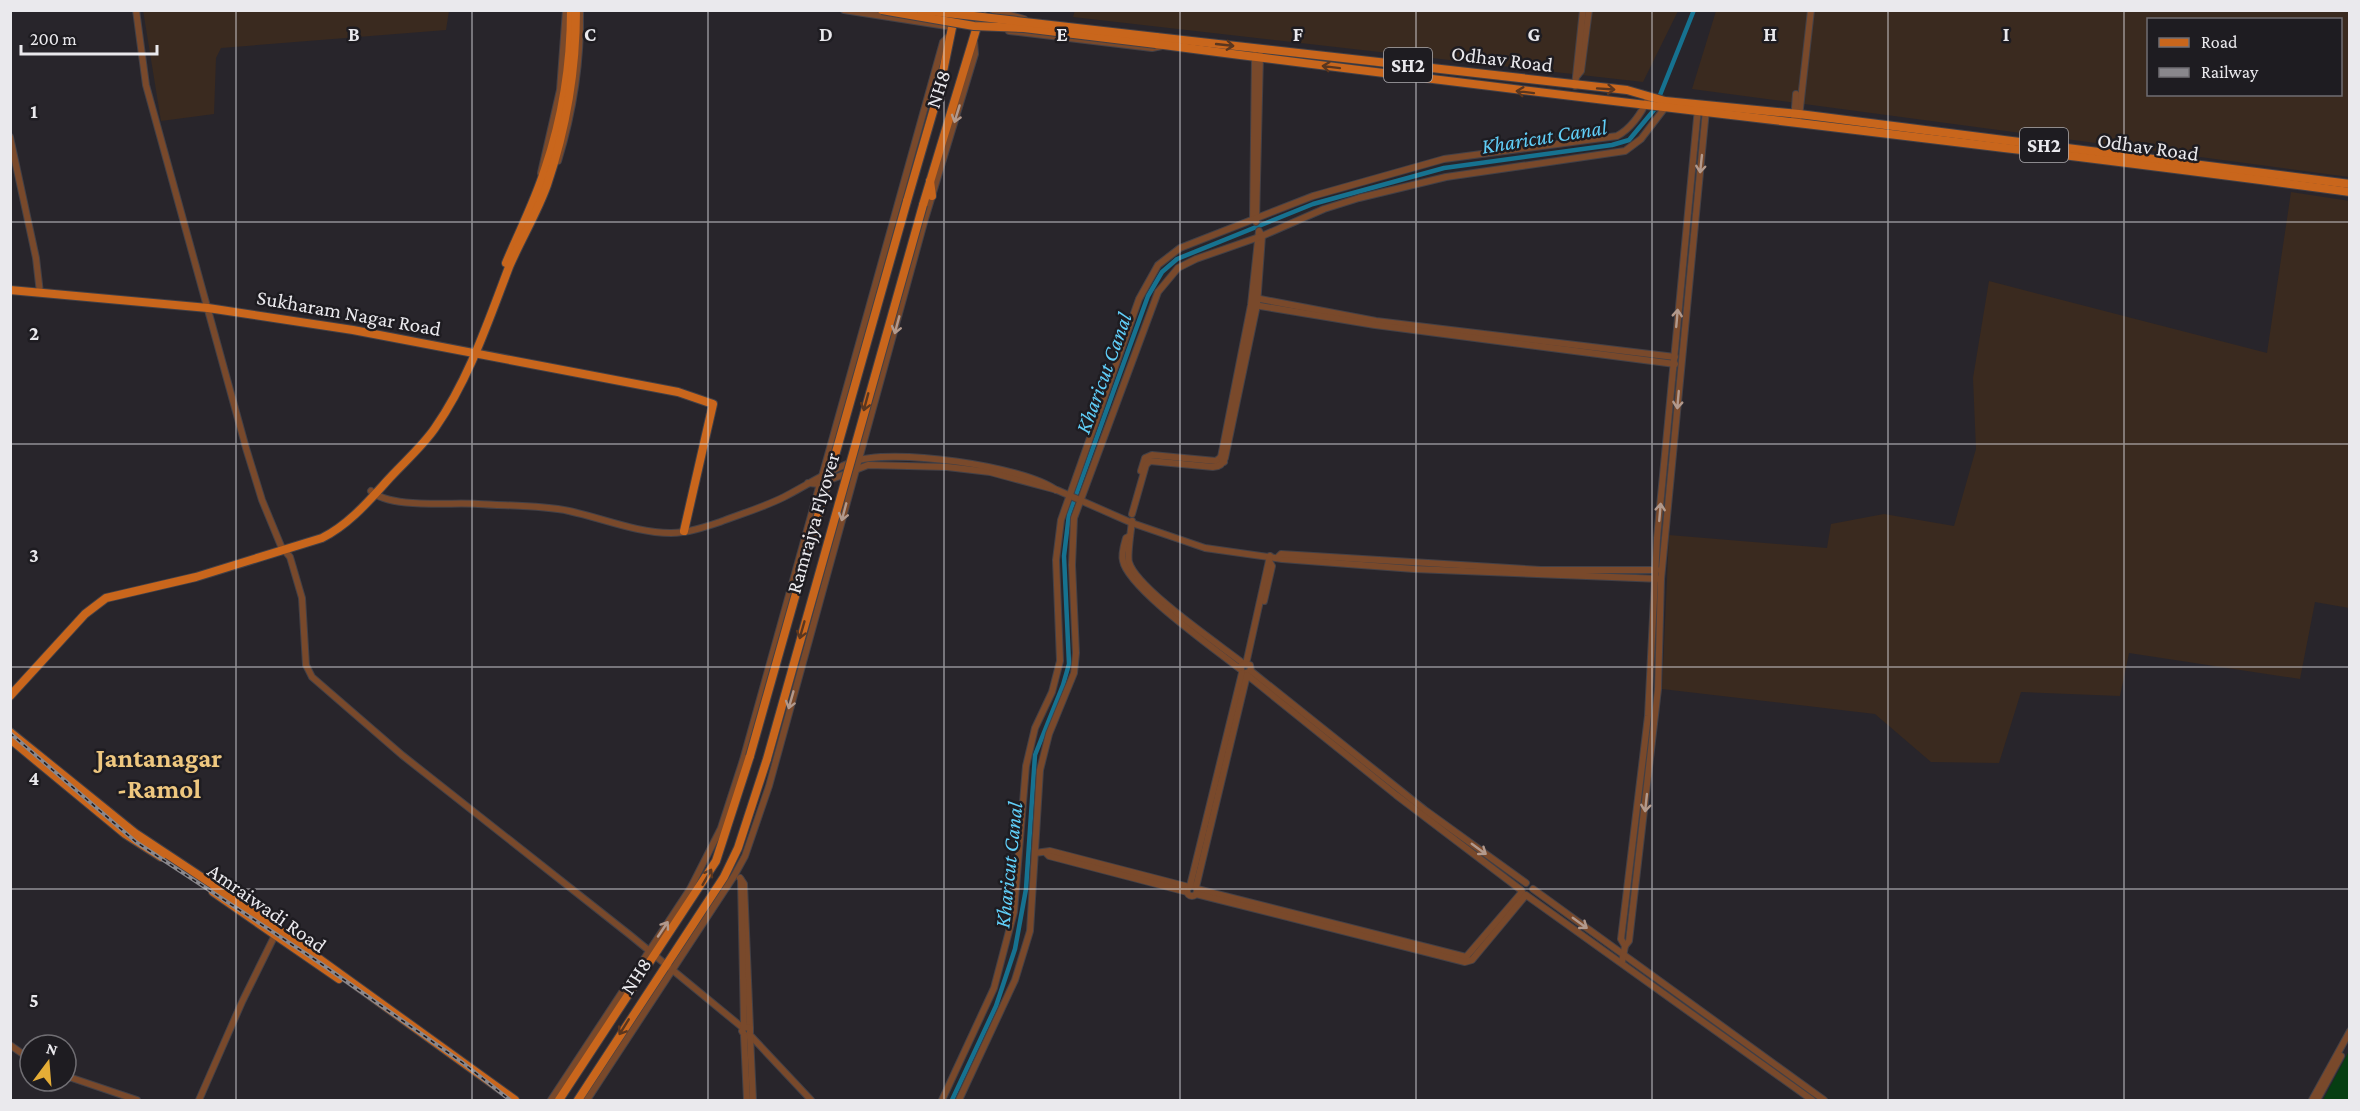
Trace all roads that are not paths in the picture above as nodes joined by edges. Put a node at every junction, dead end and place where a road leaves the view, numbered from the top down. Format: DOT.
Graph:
graph roads {
  1 [pos="136,10"];
  2 [pos="566,10"];
  3 [pos="571,10"];
  4 [pos="578,10"];
  5 [pos="844,10"];
  6 [pos="882,10"];
  7 [pos="921,10"];
  8 [pos="956,10"];
  9 [pos="982,10"];
  10 [pos="993,10"];
  11 [pos="1583,10"];
  12 [pos="1589,10"];
  13 [pos="1810,10"];
  14 [pos="977,29"];
  15 [pos="952,30"];
  16 [pos="974,38"];
  17 [pos="1156,41"];
  18 [pos="1166,42"];
  19 [pos="1258,48"];
  20 [pos="1258,58"];
  21 [pos="1577,76"];
  22 [pos="1575,86"];
  23 [pos="937,97"];
  24 [pos="1649,101"];
  25 [pos="952,102"];
  26 [pos="1666,103"];
  27 [pos="1702,109"];
  28 [pos="1797,118"];
  29 [pos="559,129"];
  30 [pos="10,137"];
  31 [pos="937,166"];
  32 [pos="915,173"];
  33 [pos="930,179"];
  34 [pos="544,184"];
  35 [pos="2349,184"];
  36 [pos="905,185"];
  37 [pos="2349,192"];
  38 [pos="932,196"];
  39 [pos="1256,220"];
  40 [pos="1259,234"];
  41 [pos="10,290"];
  42 [pos="40,293"];
  43 [pos="1254,302"];
  44 [pos="208,308"];
  45 [pos="473,354"];
  46 [pos="1673,360"];
  47 [pos="1681,361"];
  48 [pos="859,460"];
  49 [pos="856,469"];
  50 [pos="822,476"];
  51 [pos="808,483"];
  52 [pos="819,484"];
  53 [pos="1057,490"];
  54 [pos="373,493"];
  55 [pos="1070,495"];
  56 [pos="1081,499"];
  57 [pos="1131,523"];
  58 [pos="684,531"];
  59 [pos="283,547"];
  60 [pos="1278,557"];
  61 [pos="1270,559"];
  62 [pos="1659,570"];
  63 [pos="1658,579"];
  64 [pos="1246,669"];
  65 [pos="10,689"];
  66 [pos="10,696"];
  67 [pos="10,732"];
  68 [pos="10,739"];
  69 [pos="742,762"];
  70 [pos="745,777"];
  71 [pos="1035,853"];
  72 [pos="726,873"];
  73 [pos="735,873"];
  74 [pos="1526,884"];
  75 [pos="1193,889"];
  76 [pos="1533,889"];
  77 [pos="1523,893"];
  78 [pos="275,935"];
  79 [pos="652,953"];
  80 [pos="1623,954"];
  81 [pos="1622,962"];
  82 [pos="665,964"];
  83 [pos="672,970"];
  84 [pos="746,1031"];
  85 [pos="2349,1031"];
  86 [pos="2349,1040"];
  87 [pos="78,1080"];
  88 [pos="137,1101"];
  89 [pos="199,1101"];
  90 [pos="508,1101"];
  91 [pos="515,1101"];
  92 [pos="551,1101"];
  93 [pos="559,1101"];
  94 [pos="578,1101"];
  95 [pos="587,1101"];
  96 [pos="747,1101"];
  97 [pos="753,1101"];
  98 [pos="811,1101"];
  99 [pos="942,1101"];
  100 [pos="959,1101"];
  101 [pos="1812,1101"];
  102 [pos="1824,1101"];
  103 [pos="2312,1101"];
  104 [pos="2317,1101"];
  1 -- 44 [label="street"];
  2 -- 34 [label="street"];
  3 -- 29 [label="main road"];
  4 -- 29 [label="main road"];
  4 -- 34 [label="street"];
  5 -- 15 [label="street"];
  6 -- 17 [label="main road, SH2, bridge"];
  7 -- 17 [label="main road, SH2, bridge"];
  8 -- 15 [label="main road, Ramrajya Flyover"];
  9 -- 14 [label="main road, NH8"];
  10 -- 18 [label="street"];
  11 -- 21 [label="street"];
  12 -- 21 [label="street"];
  13 -- 28 [label="street"];
  14 -- 16 [label="main road, NH8"];
  14 -- 18 [label="street"];
  15 -- 23 [label="main road, Ramrajya Flyover"];
  15 -- 36 [label="street"];
  16 -- 25 [label="main road, NH8"];
  16 -- 31 [label="street, one-way"];
  17 -- 18 [label="main road, SH2"];
  18 -- 19 [label="main road, Odhav Road / SH2, one-way"];
  18 -- 20 [label="main road, Odhav Road / SH2"];
  19 -- 20 [label="street"];
  19 -- 22 [label="main road, Odhav Road / SH2"];
  24 -- 20 [label="main road, Odhav Road / SH2, one-way"];
  20 -- 39 [label="street"];
  21 -- 22 [label="street"];
  22 -- 24 [label="main road, Odhav Road / SH2, one-way"];
  23 -- 25 [label="main road"];
  23 -- 32 [label="main road, Ramrajya Flyover"];
  24 -- 26 [label="main road, SH2"];
  24 -- 39 [label="street"];
  25 -- 31 [label="main road, NH8"];
  26 -- 27 [label="main road, Odhav Road / SH2"];
  26 -- 40 [label="street"];
  27 -- 28 [label="main road, Odhav Road / SH2"];
  46 -- 27 [label="street, one-way"];
  27 -- 47 [label="street, one-way"];
  28 -- 35 [label="main road, Odhav Road / SH2"];
  28 -- 37 [label="main road, Odhav Road / SH2"];
  29 -- 34 [label="main road"];
  30 -- 42 [label="street"];
  31 -- 33 [label="main road, NH8"];
  31 -- 38 [label="street"];
  32 -- 36 [label="main road"];
  32 -- 70 [label="main road, Ramrajya Flyover, bridge"];
  33 -- 38 [label="main road"];
  33 -- 72 [label="main road, Ramrajya Flyover, one-way, bridge"];
  34 -- 45 [label="main road"];
  36 -- 50 [label="street"];
  38 -- 48 [label="street, one-way"];
  39 -- 40 [label="street"];
  39 -- 55 [label="street"];
  40 -- 43 [label="street"];
  40 -- 56 [label="street"];
  41 -- 42 [label="main road, Sukharam Nagar Road"];
  42 -- 44 [label="main road, Sukharam Nagar Road"];
  43 -- 46 [label="street"];
  43 -- 57 [label="street"];
  44 -- 45 [label="main road, Sukharam Nagar Road"];
  44 -- 59 [label="street"];
  45 -- 54 [label="main road"];
  45 -- 58 [label="main road, Sukharam Nagar Road"];
  46 -- 47 [label="street"];
  62 -- 46 [label="street, one-way"];
  47 -- 62 [label="street, one-way"];
  48 -- 49 [label="street"];
  48 -- 50 [label="street"];
  48 -- 53 [label="street"];
  49 -- 52 [label="street"];
  49 -- 53 [label="street"];
  49 -- 73 [label="street, one-way"];
  50 -- 51 [label="street"];
  50 -- 52 [label="street"];
  51 -- 52 [label="street"];
  51 -- 58 [label="street"];
  52 -- 69 [label="street"];
  53 -- 55 [label="street"];
  54 -- 58 [label="street"];
  54 -- 59 [label="main road"];
  55 -- 56 [label="street"];
  55 -- 99 [label="street"];
  56 -- 57 [label="street"];
  56 -- 71 [label="street"];
  57 -- 61 [label="street"];
  57 -- 64 [label="street"];
  59 -- 65 [label="main road"];
  59 -- 66 [label="main road"];
  59 -- 79 [label="street"];
  60 -- 61 [label="street"];
  60 -- 62 [label="street"];
  60 -- 63 [label="street"];
  61 -- 64 [label="street"];
  62 -- 63 [label="street"];
  63 -- 80 [label="street"];
  64 -- 74 [label="street, one-way"];
  64 -- 75 [label="street"];
  64 -- 77 [label="street"];
  67 -- 91 [label="main road"];
  68 -- 78 [label="main road, Amraiwadi Road"];
  69 -- 70 [label="main road"];
  79 -- 69 [label="street, one-way"];
  79 -- 70 [label="main road, Ramrajya Flyover, one-way"];
  71 -- 75 [label="street"];
  71 -- 100 [label="street"];
  72 -- 73 [label="street"];
  72 -- 82 [label="main road, NH8"];
  73 -- 83 [label="street"];
  73 -- 84 [label="street"];
  74 -- 76 [label="street"];
  74 -- 77 [label="street"];
  75 -- 77 [label="street"];
  76 -- 77 [label="street"];
  76 -- 80 [label="street, one-way"];
  77 -- 81 [label="street"];
  78 -- 89 [label="street"];
  78 -- 90 [label="main road, Amraiwadi Road"];
  79 -- 82 [label="street"];
  79 -- 92 [label="street"];
  79 -- 93 [label="main road, Ramrajya Flyover"];
  80 -- 81 [label="street"];
  80 -- 102 [label="street"];
  81 -- 101 [label="street"];
  82 -- 83 [label="street"];
  82 -- 94 [label="main road, NH8, one-way"];
  83 -- 84 [label="street"];
  83 -- 95 [label="street"];
  84 -- 96 [label="street"];
  84 -- 97 [label="street"];
  84 -- 98 [label="street"];
  85 -- 103 [label="street"];
  86 -- 104 [label="street"];
  87 -- 88 [label="street"];
}
